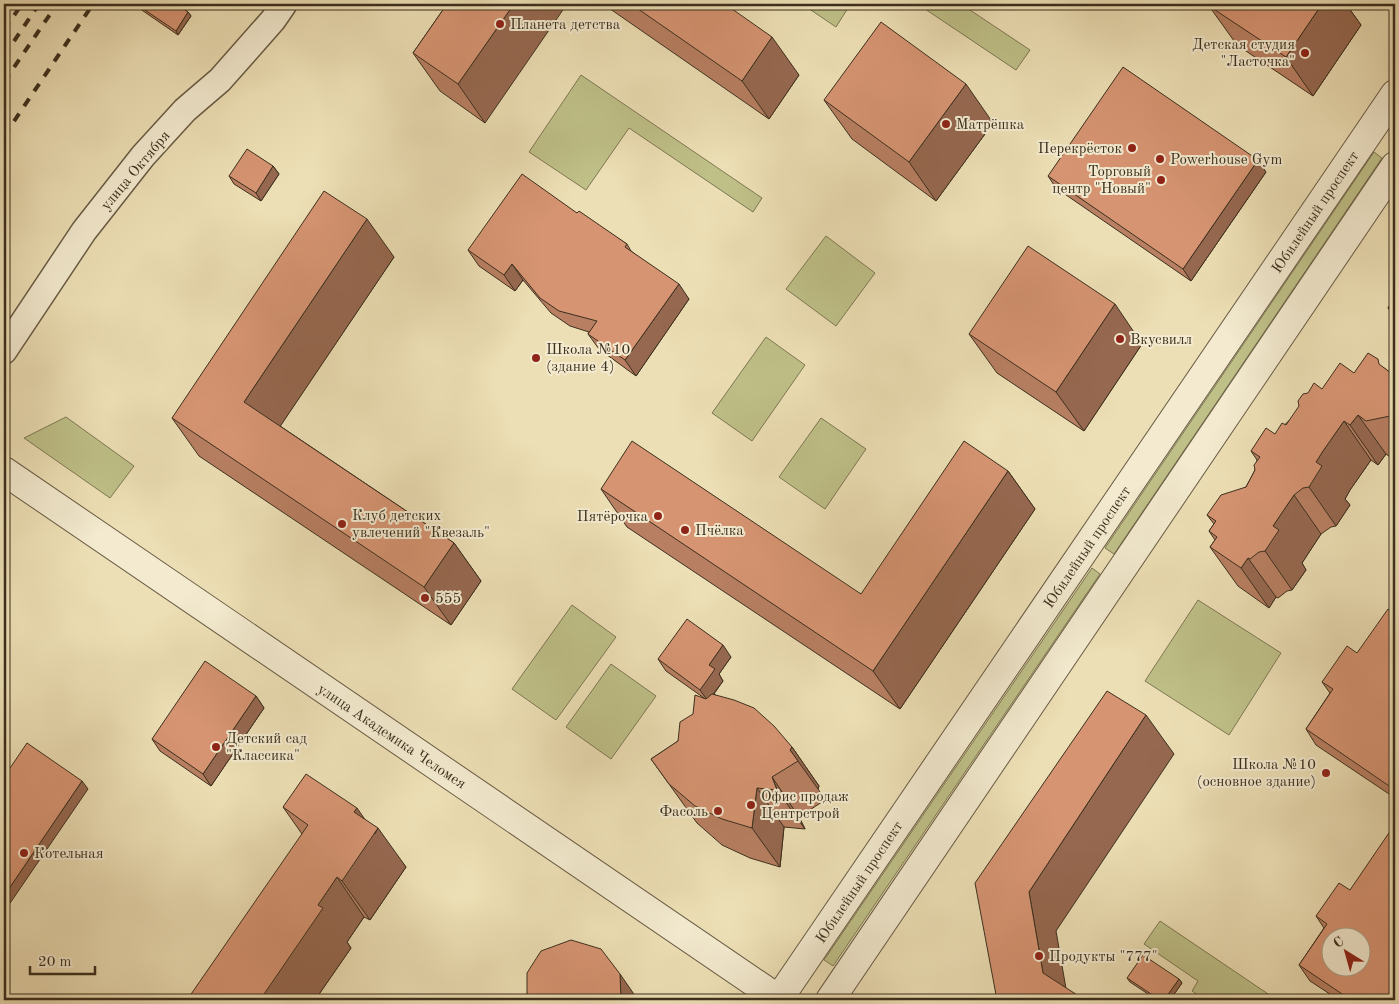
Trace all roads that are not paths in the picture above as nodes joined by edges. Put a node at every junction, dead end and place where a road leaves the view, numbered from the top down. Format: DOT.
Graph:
graph roads {
  1 [pos="284,4"];
  2 [pos="1395,94"];
  3 [pos="1395,166"];
  4 [pos="4,351"];
  5 [pos="4,471"];
  6 [pos="779,1000"];
  7 [pos="830,1000"];
  1 -- 4 [label="street, улица Октября"];
  2 -- 6 [label="street, Юбилейный проспект"];
  3 -- 7 [label="street"];
  5 -- 6 [label="street, улица Академика Челомея"];
}
